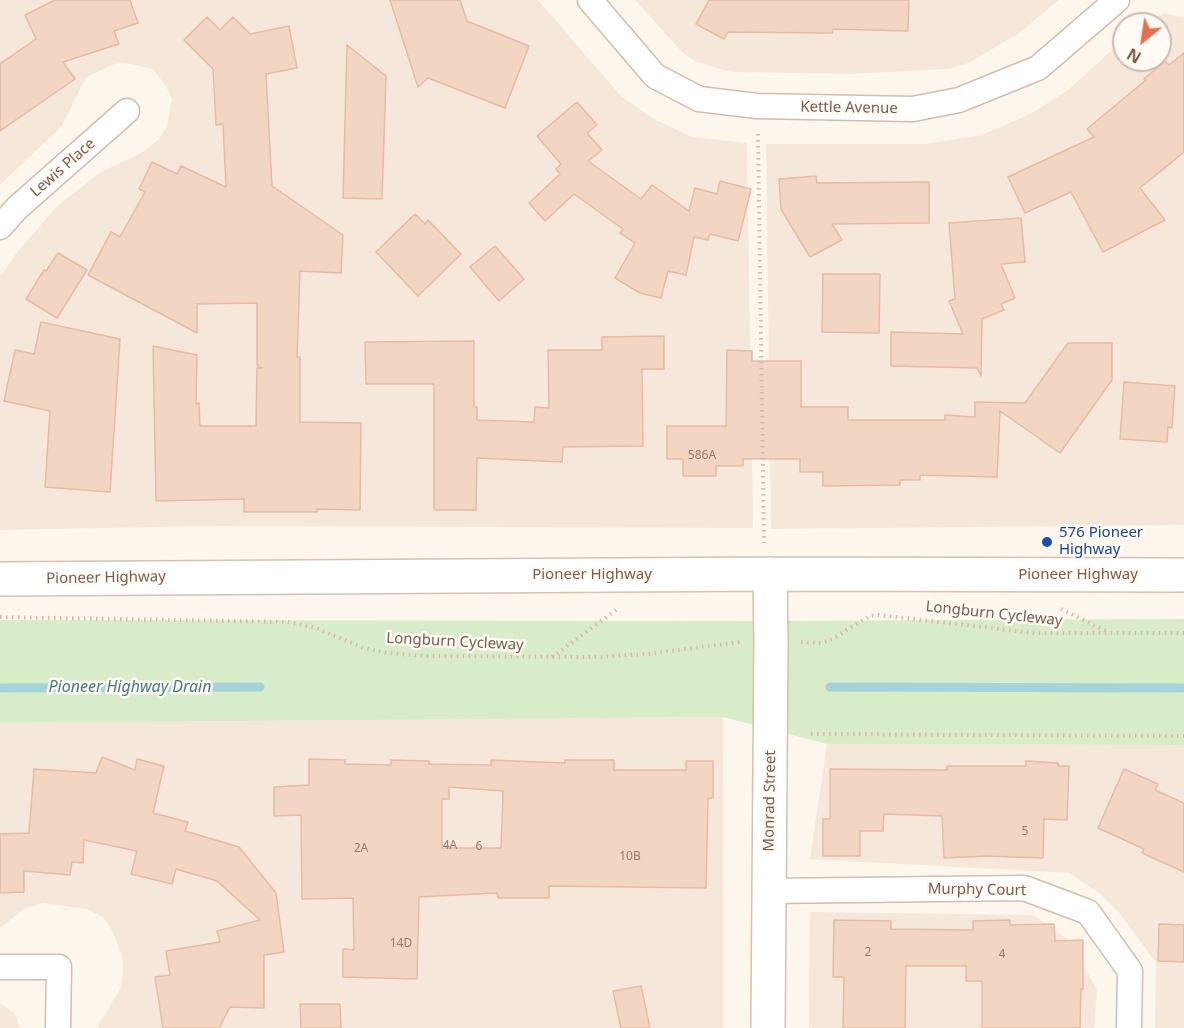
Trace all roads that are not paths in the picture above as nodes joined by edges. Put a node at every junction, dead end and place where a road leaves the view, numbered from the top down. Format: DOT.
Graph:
graph roads {
  1 [pos="590,0"];
  2 [pos="1117,0"];
  3 [pos="127,111"];
  4 [pos="0,227"];
  5 [pos="770,574"];
  6 [pos="1184,575"];
  7 [pos="0,579"];
  8 [pos="769,891"];
  9 [pos="0,967"];
  10 [pos="58,1028"];
  11 [pos="768,1028"];
  12 [pos="1129,1028"];
  1 -- 2 [label="street, Kettle Avenue"];
  3 -- 4 [label="street, Lewis Place"];
  5 -- 6 [label="main road, Pioneer Highway"];
  5 -- 7 [label="main road, Pioneer Highway"];
  5 -- 8 [label="main road, Monrad Street"];
  8 -- 11 [label="main road, Monrad Street"];
  8 -- 12 [label="street, Murphy Court"];
  9 -- 10 [label="street"];
}
